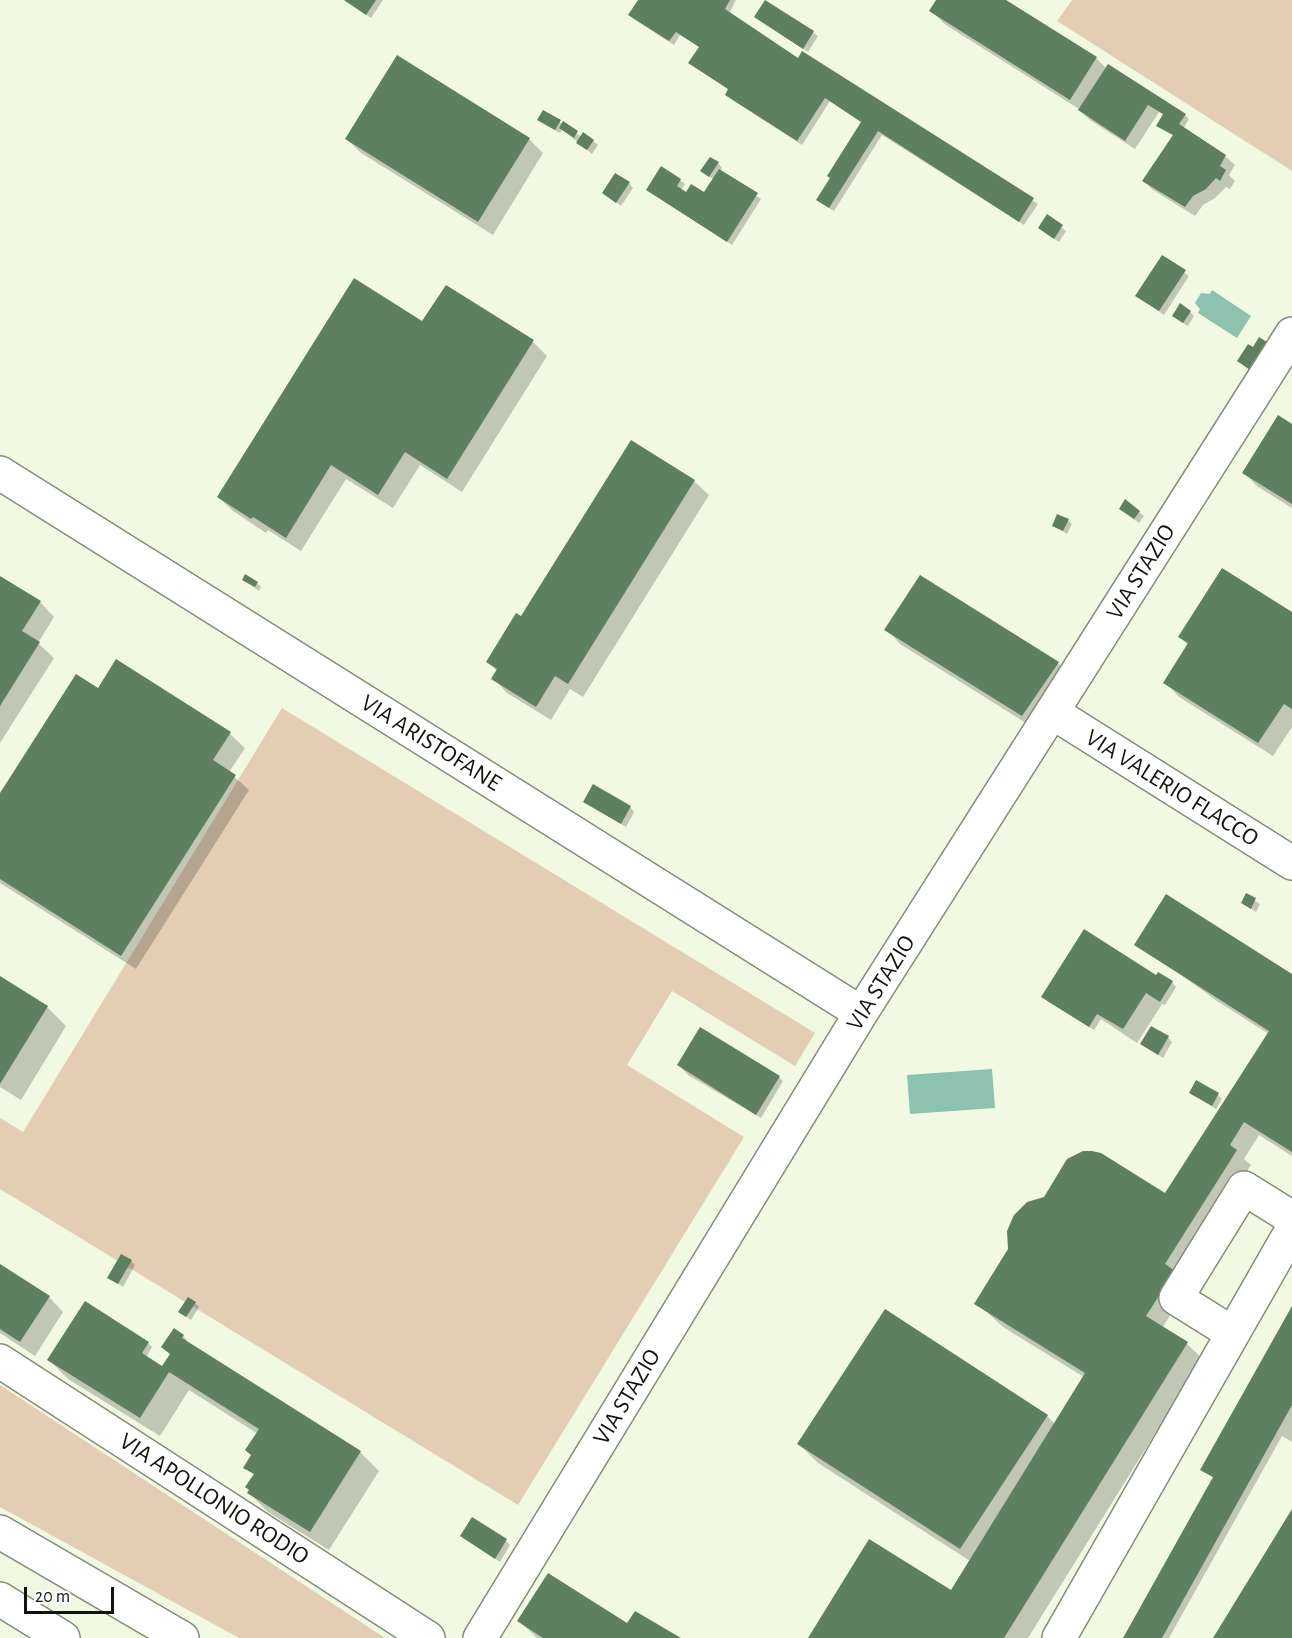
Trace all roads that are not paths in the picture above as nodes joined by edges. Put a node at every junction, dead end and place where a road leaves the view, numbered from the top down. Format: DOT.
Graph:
graph roads {
  1 [pos="1292,334"];
  2 [pos="0,473"];
  3 [pos="1052,712"];
  4 [pos="1292,863"];
  5 [pos="861,1013"];
  6 [pos="1292,1218"];
  7 [pos="1292,1230"];
  8 [pos="1232,1334"];
  9 [pos="0,1361"];
  10 [pos="0,1532"];
  11 [pos="0,1599"];
  12 [pos="63,1638"];
  13 [pos="182,1638"];
  14 [pos="428,1638"];
  15 [pos="480,1638"];
  16 [pos="1059,1638"];
  1 -- 3 [label="street, VIA STAZIO"];
  2 -- 5 [label="street, VIA ARISTOFANE"];
  3 -- 4 [label="street, VIA VALERIO FLACCO"];
  3 -- 5 [label="street, VIA STAZIO"];
  5 -- 15 [label="street, VIA STAZIO"];
  6 -- 8 [label="street"];
  7 -- 8 [label="street"];
  8 -- 16 [label="street"];
  9 -- 14 [label="street, VIA APOLLONIO RODIO"];
  10 -- 13 [label="street"];
  11 -- 12 [label="street"];
}
